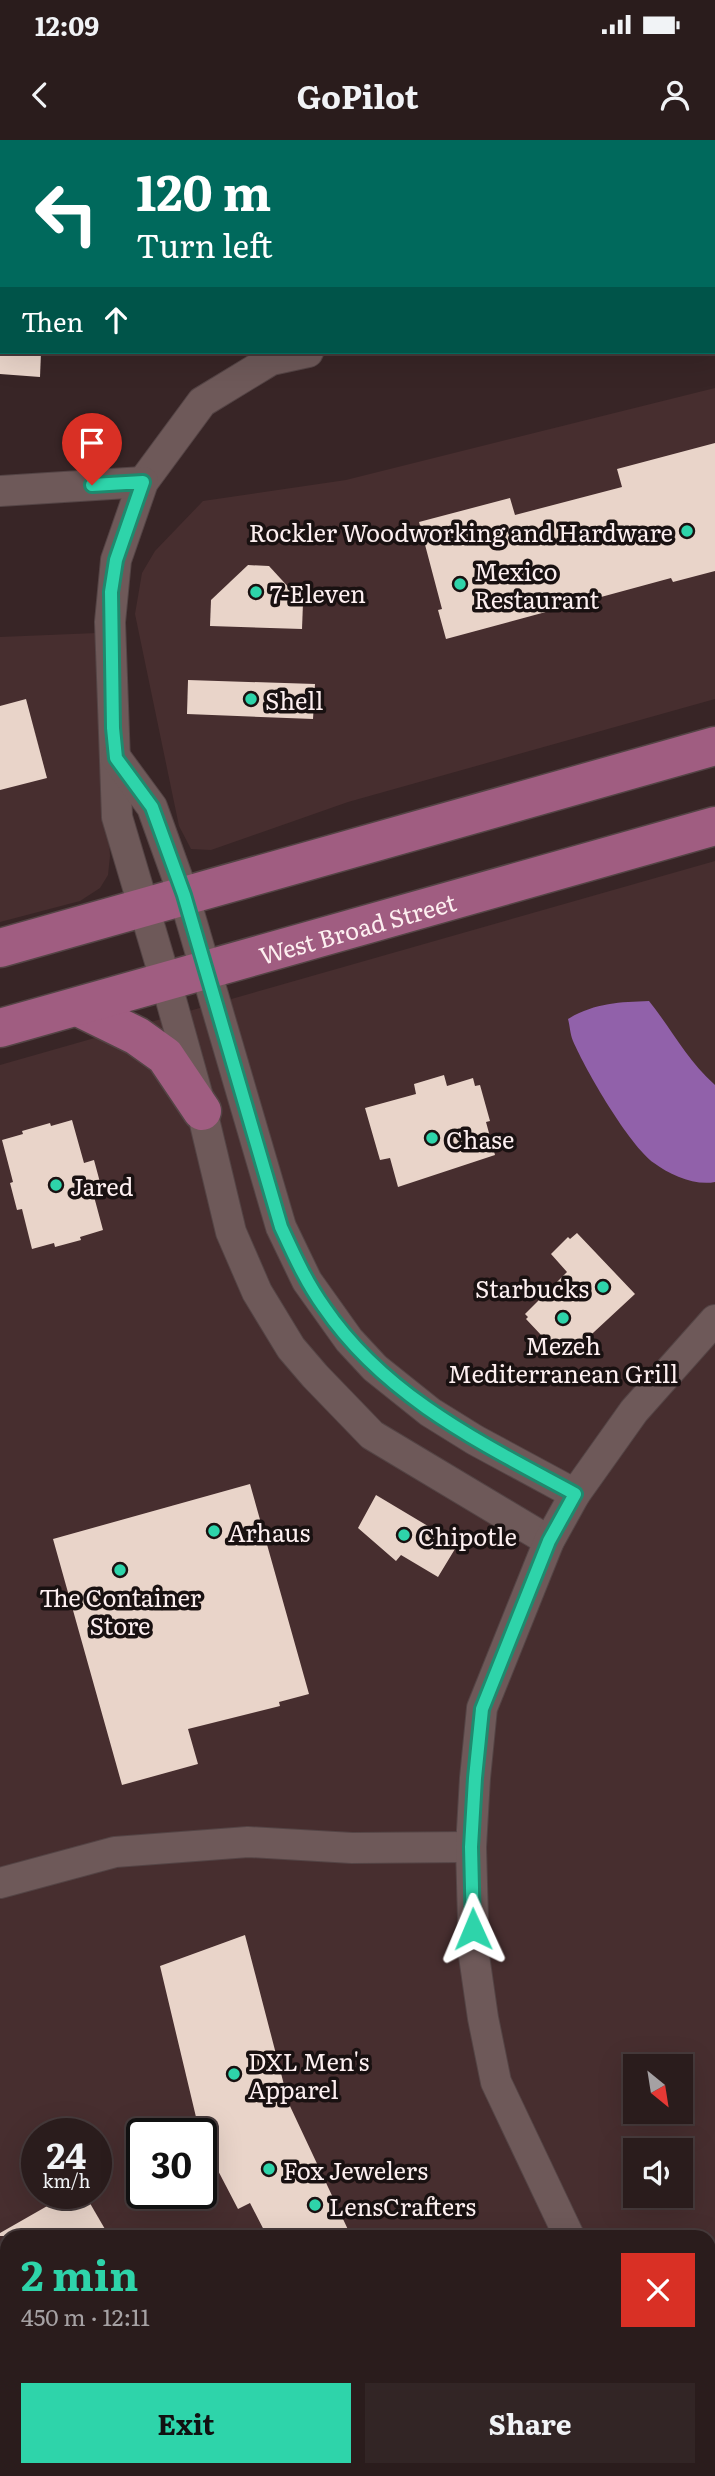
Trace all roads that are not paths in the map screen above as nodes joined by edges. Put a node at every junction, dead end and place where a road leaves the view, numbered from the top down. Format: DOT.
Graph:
graph roads {
  1 [pos="299,354"];
  2 [pos="143,482"];
  3 [pos="0,491"];
  4 [pos="715,746"];
  5 [pos="116,758"];
  6 [pos="715,826"];
  7 [pos="184,895"];
  8 [pos="144,907"];
  9 [pos="0,948"];
  10 [pos="206,971"];
  11 [pos="166,982"];
  12 [pos="78,1007"];
  13 [pos="0,1028"];
  14 [pos="202,1111"];
  15 [pos="715,1321"];
  16 [pos="575,1494"];
  17 [pos="549,1541"];
  18 [pos="471,1847"];
  19 [pos="0,1883"];
  20 [pos="566,2230"];
  1 -- 2 [label="street"];
  2 -- 3 [label="street"];
  2 -- 5 [label="street"];
  4 -- 7 [label="main road"];
  5 -- 7 [label="street"];
  5 -- 8 [label="street"];
  6 -- 10 [label="main road, West Broad Street"];
  7 -- 8 [label="main road"];
  7 -- 10 [label="street"];
  8 -- 9 [label="main road"];
  8 -- 11 [label="street"];
  10 -- 11 [label="main road, West Broad Street"];
  10 -- 16 [label="street"];
  11 -- 12 [label="main road, West Broad Street"];
  11 -- 14 [label="street"];
  12 -- 13 [label="main road, West Broad Street"];
  12 -- 14 [label="main road"];
  14 -- 17 [label="street"];
  15 -- 16 [label="street"];
  16 -- 17 [label="street"];
  17 -- 18 [label="street"];
  18 -- 19 [label="street"];
  18 -- 20 [label="street"];
}
